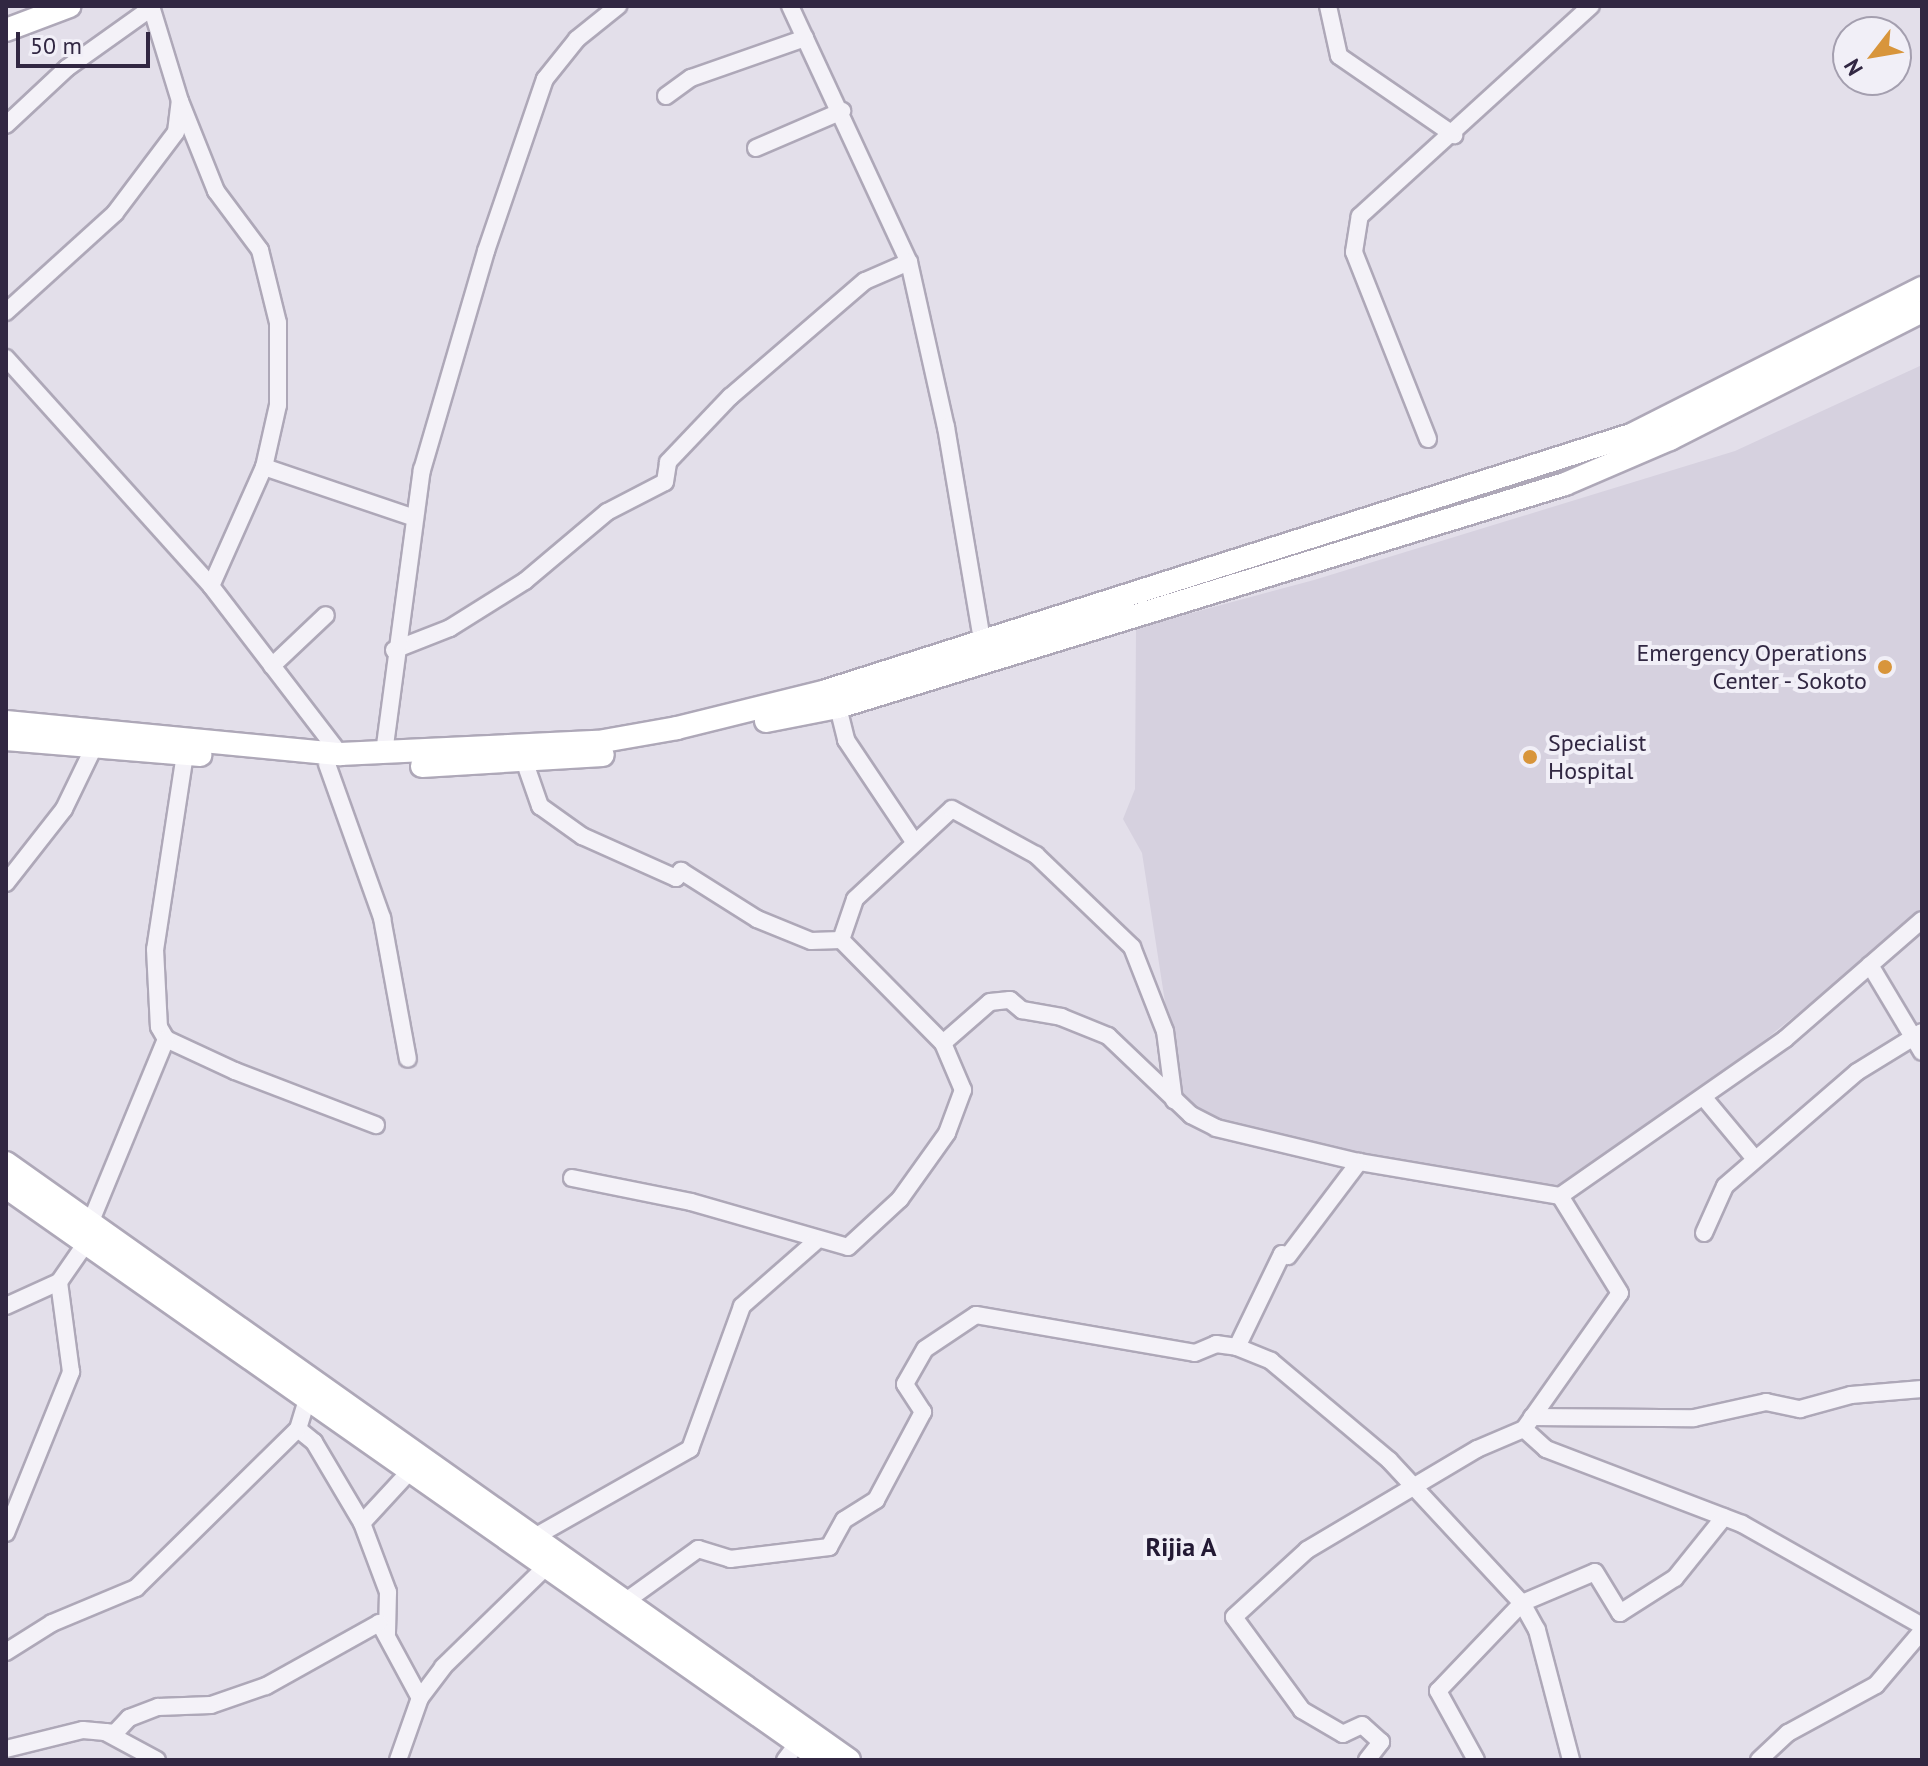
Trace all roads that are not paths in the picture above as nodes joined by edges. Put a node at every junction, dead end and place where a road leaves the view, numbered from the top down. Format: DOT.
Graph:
graph roads {
  1 [pos="70,6"];
  2 [pos="618,6"];
  3 [pos="790,6"];
  4 [pos="1328,6"];
  5 [pos="151,7"];
  6 [pos="1589,7"];
  7 [pos="6,30"];
  8 [pos="805,38"];
  9 [pos="666,96"];
  10 [pos="180,101"];
  11 [pos="842,111"];
  12 [pos="6,125"];
  13 [pos="1454,135"];
  14 [pos="756,148"];
  15 [pos="909,262"];
  16 [pos="1922,288"];
  17 [pos="1922,311"];
  18 [pos="6,312"];
  19 [pos="6,358"];
  20 [pos="1428,439"];
  21 [pos="264,467"];
  22 [pos="415,518"];
  23 [pos="211,586"];
  24 [pos="326,615"];
  25 [pos="394,650"];
  26 [pos="984,652"];
  27 [pos="272,666"];
  28 [pos="838,707"];
  29 [pos="6,722"];
  30 [pos="6,739"];
  31 [pos="93,749"];
  32 [pos="384,753"];
  33 [pos="185,754"];
  34 [pos="333,759"];
  35 [pos="525,763"];
  36 [pos="913,840"];
  37 [pos="6,883"];
  38 [pos="1922,920"];
  39 [pos="841,940"];
  40 [pos="1870,965"];
  41 [pos="1918,1034"];
  42 [pos="166,1039"];
  43 [pos="943,1043"];
  44 [pos="1922,1052"];
  45 [pos="408,1059"];
  46 [pos="1705,1099"];
  47 [pos="1174,1100"];
  48 [pos="376,1125"];
  49 [pos="1755,1159"];
  50 [pos="1359,1162"];
  51 [pos="6,1163"];
  52 [pos="572,1178"];
  53 [pos="6,1187"];
  54 [pos="1560,1196"];
  55 [pos="91,1221"];
  56 [pos="1704,1233"];
  57 [pos="815,1242"];
  58 [pos="86,1243"];
  59 [pos="59,1282"];
  60 [pos="6,1306"];
  61 [pos="1237,1347"];
  62 [pos="1922,1389"];
  63 [pos="308,1396"];
  64 [pos="1528,1423"];
  65 [pos="298,1429"];
  66 [pos="410,1471"];
  67 [pos="1417,1487"];
  68 [pos="1724,1517"];
  69 [pos="362,1523"];
  70 [pos="6,1533"];
  71 [pos="538,1535"];
  72 [pos="547,1566"];
  73 [pos="626,1601"];
  74 [pos="1522,1603"];
  75 [pos="379,1623"];
  76 [pos="1922,1628"];
  77 [pos="6,1652"];
  78 [pos="420,1698"];
  79 [pos="105,1732"];
  80 [pos="6,1749"];
  81 [pos="792,1751"];
  82 [pos="157,1760"];
  83 [pos="398,1760"];
  84 [pos="822,1760"];
  85 [pos="849,1760"];
  86 [pos="1367,1760"];
  87 [pos="1476,1760"];
  88 [pos="1571,1760"];
  89 [pos="1759,1760"];
  1 -- 7 [label="main road"];
  2 -- 22 [label="street"];
  3 -- 8 [label="street"];
  4 -- 13 [label="street"];
  5 -- 10 [label="street"];
  5 -- 12 [label="street"];
  6 -- 13 [label="street"];
  8 -- 9 [label="street"];
  8 -- 11 [label="street"];
  10 -- 18 [label="street"];
  10 -- 21 [label="street"];
  11 -- 14 [label="street"];
  11 -- 15 [label="street"];
  13 -- 20 [label="street"];
  15 -- 25 [label="street"];
  15 -- 26 [label="street"];
  16 -- 26 [label="main road"];
  17 -- 26 [label="main road"];
  19 -- 23 [label="street"];
  21 -- 22 [label="street"];
  21 -- 23 [label="street"];
  22 -- 25 [label="street"];
  23 -- 27 [label="street"];
  24 -- 27 [label="street"];
  25 -- 32 [label="street"];
  26 -- 28 [label="main road"];
  26 -- 32 [label="main road"];
  27 -- 34 [label="street"];
  28 -- 35 [label="main road"];
  28 -- 36 [label="street"];
  29 -- 34 [label="main road"];
  30 -- 31 [label="main road"];
  31 -- 33 [label="main road"];
  31 -- 37 [label="street"];
  32 -- 34 [label="main road"];
  33 -- 34 [label="main road"];
  33 -- 42 [label="street"];
  34 -- 35 [label="main road"];
  34 -- 45 [label="street"];
  35 -- 39 [label="street"];
  36 -- 39 [label="street"];
  36 -- 47 [label="street"];
  38 -- 40 [label="street"];
  39 -- 43 [label="street"];
  40 -- 41 [label="street"];
  40 -- 46 [label="street"];
  41 -- 44 [label="street"];
  41 -- 49 [label="street"];
  42 -- 48 [label="street"];
  42 -- 55 [label="street"];
  43 -- 47 [label="street"];
  43 -- 57 [label="street"];
  46 -- 49 [label="street"];
  46 -- 54 [label="street"];
  47 -- 50 [label="street"];
  49 -- 56 [label="street"];
  50 -- 54 [label="street"];
  50 -- 61 [label="street"];
  51 -- 55 [label="main road"];
  52 -- 57 [label="street"];
  53 -- 58 [label="main road"];
  54 -- 64 [label="street"];
  55 -- 71 [label="main road"];
  57 -- 71 [label="street"];
  58 -- 59 [label="street"];
  58 -- 63 [label="main road"];
  59 -- 60 [label="street"];
  59 -- 70 [label="street"];
  61 -- 67 [label="street"];
  61 -- 73 [label="street"];
  62 -- 64 [label="street"];
  63 -- 65 [label="street"];
  63 -- 66 [label="main road"];
  64 -- 67 [label="street"];
  64 -- 68 [label="street"];
  65 -- 69 [label="street"];
  65 -- 77 [label="street"];
  66 -- 69 [label="street"];
  66 -- 72 [label="main road"];
  67 -- 74 [label="street"];
  67 -- 86 [label="street"];
  68 -- 74 [label="street"];
  68 -- 76 [label="street"];
  69 -- 75 [label="street"];
  71 -- 73 [label="main road"];
  72 -- 78 [label="street"];
  72 -- 81 [label="main road"];
  73 -- 85 [label="main road"];
  74 -- 87 [label="street"];
  74 -- 88 [label="street"];
  75 -- 78 [label="street"];
  75 -- 79 [label="street"];
  76 -- 89 [label="street"];
  78 -- 83 [label="street"];
  79 -- 80 [label="street"];
  79 -- 82 [label="street"];
  81 -- 84 [label="main road"];
}
